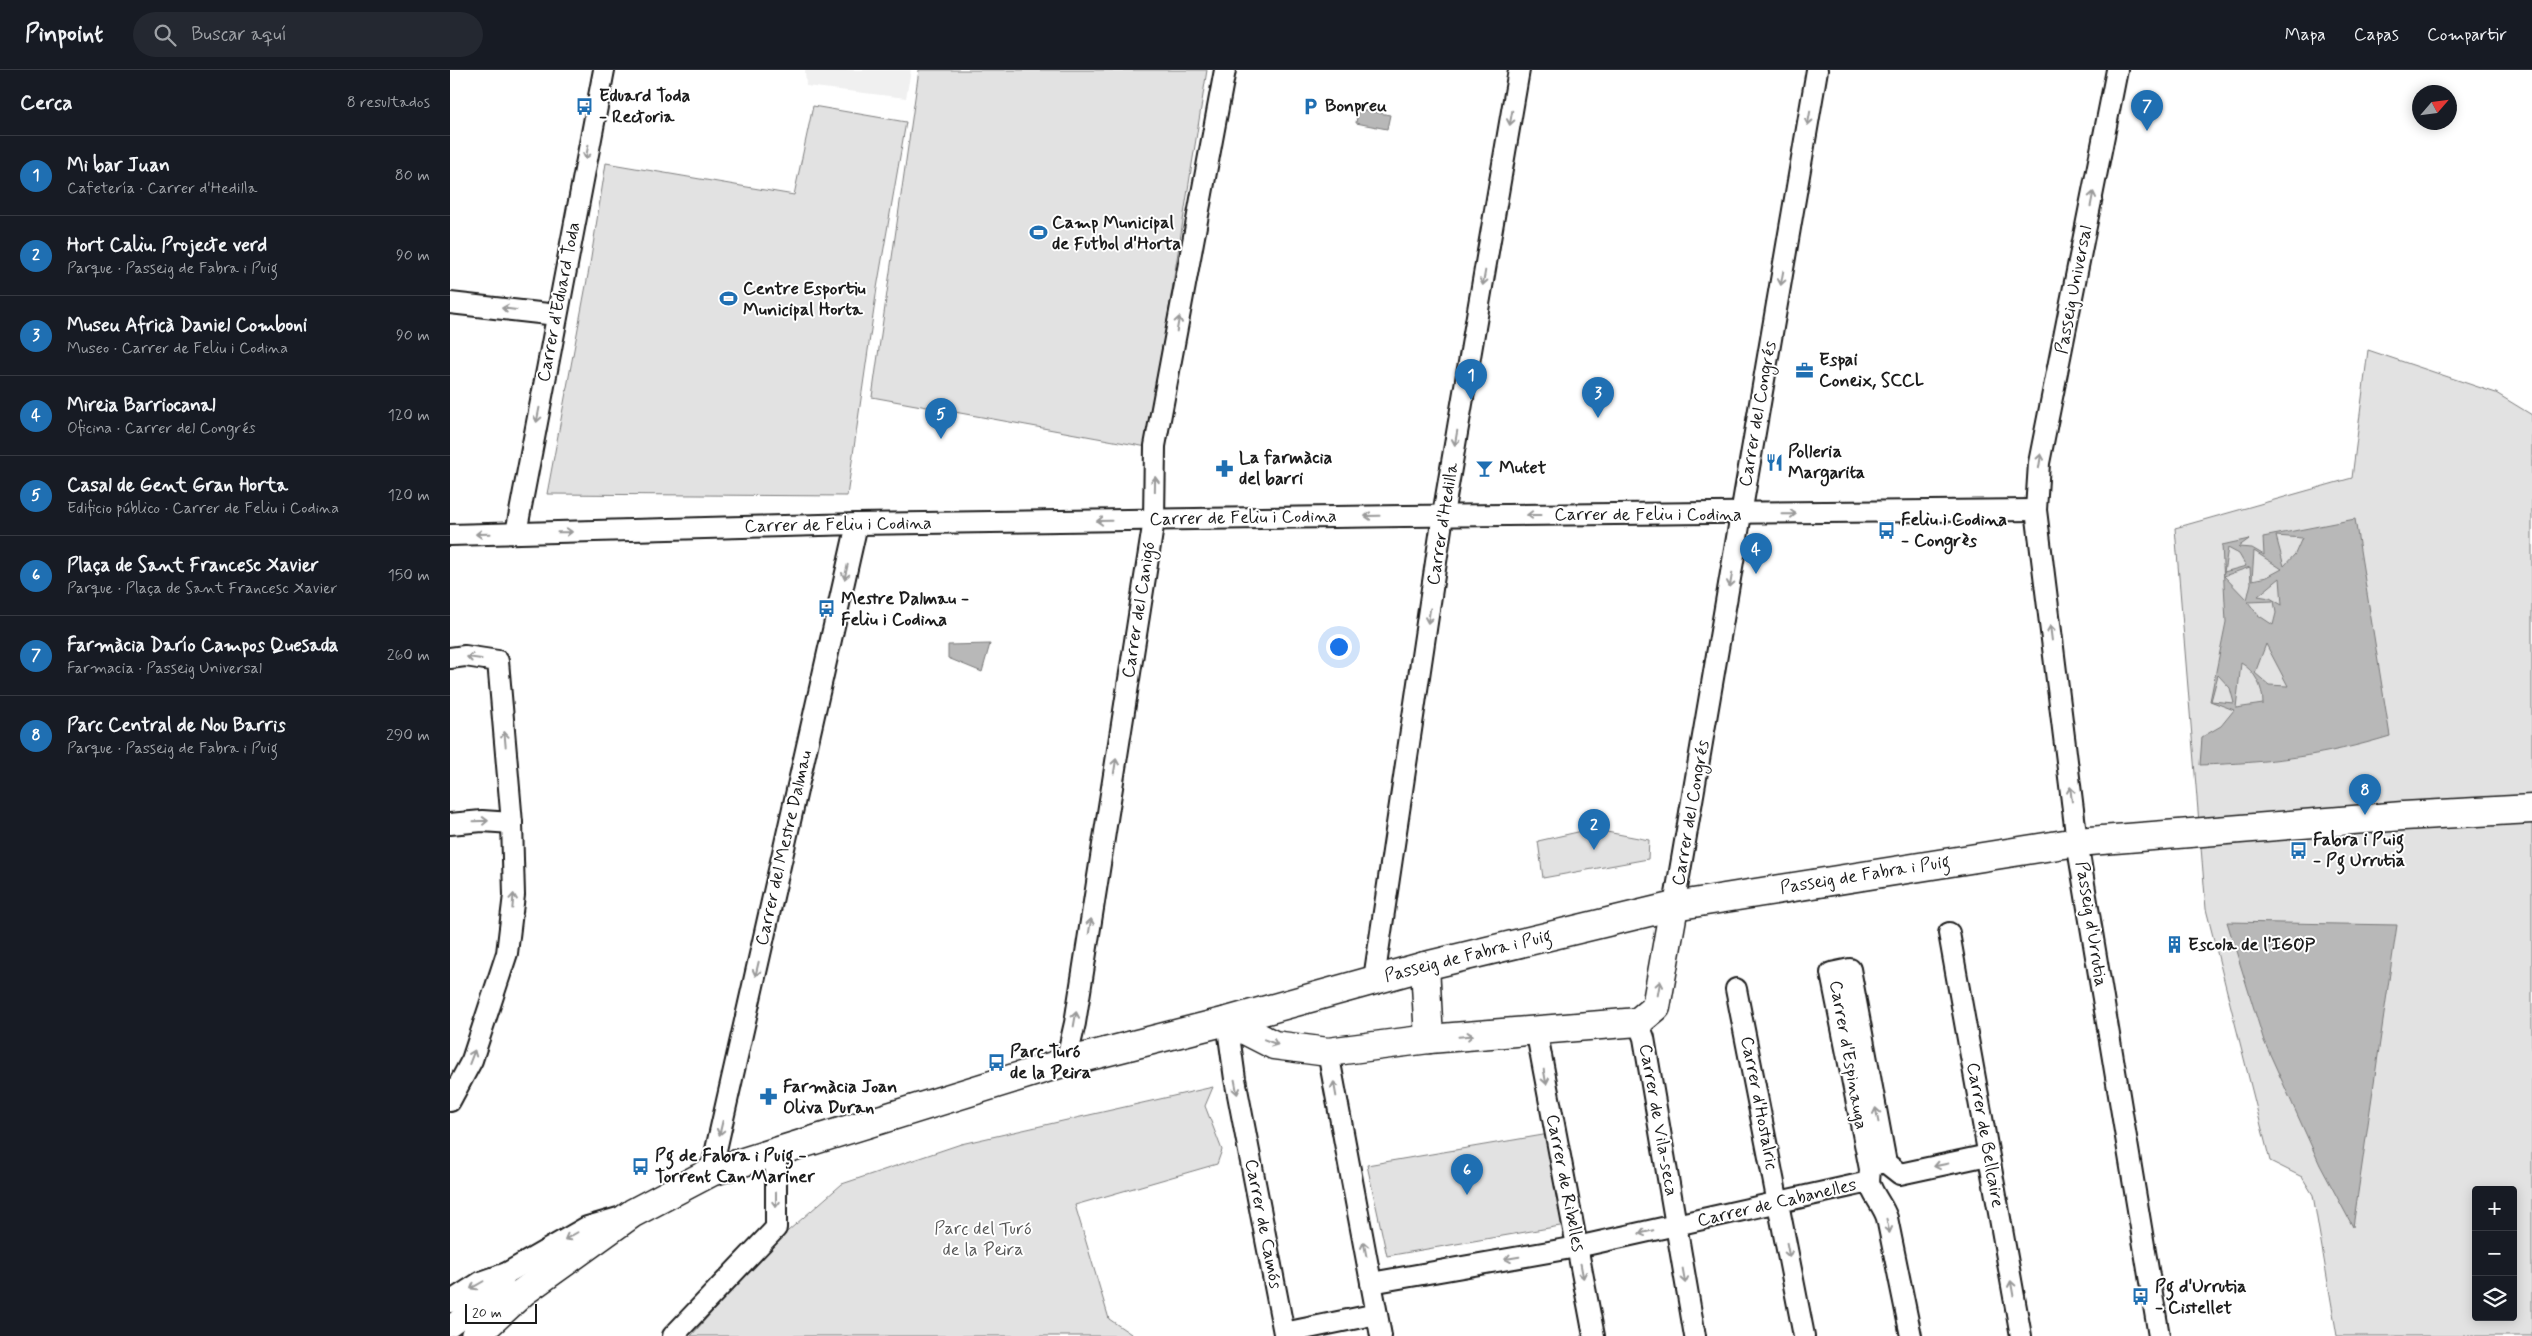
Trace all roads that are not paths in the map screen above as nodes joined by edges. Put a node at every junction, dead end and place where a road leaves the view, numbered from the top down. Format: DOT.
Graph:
graph roads {
  1 [pos="604,70"];
  2 [pos="1224,70"];
  3 [pos="1519,70"];
  4 [pos="1817,70"];
  5 [pos="2117,70"];
  6 [pos="450,302"];
  7 [pos="557,315"];
  8 [pos="2036,510"];
  9 [pos="1740,514"];
  10 [pos="1443,516"];
  11 [pos="1154,520"];
  12 [pos="857,524"];
  13 [pos="516,534"];
  14 [pos="450,535"];
  15 [pos="450,658"];
  16 [pos="2532,809"];
  17 [pos="512,823"];
  18 [pos="450,824"];
  19 [pos="2077,842"];
  20 [pos="1674,906"];
  21 [pos="1949,933"];
  22 [pos="1425,966"];
  23 [pos="1374,979"];
  24 [pos="1736,989"];
  25 [pos="1227,1021"];
  26 [pos="1638,1022"];
  27 [pos="1536,1030"];
  28 [pos="1428,1039"];
  29 [pos="1328,1052"];
  30 [pos="1066,1062"];
  31 [pos="450,1101"];
  32 [pos="776,1151"];
  33 [pos="1988,1155"];
  34 [pos="1875,1171"];
  35 [pos="711,1172"];
  36 [pos="1779,1202"];
  37 [pos="633,1213"];
  38 [pos="1675,1225"];
  39 [pos="1577,1247"];
  40 [pos="507,1273"];
  41 [pos="1371,1282"];
  42 [pos="450,1302"];
  43 [pos="1377,1314"];
  44 [pos="450,1326"];
  45 [pos="475,1336"];
  46 [pos="673,1336"];
  47 [pos="1381,1336"];
  48 [pos="1594,1336"];
  49 [pos="1695,1336"];
  50 [pos="1804,1336"];
  51 [pos="1911,1336"];
  52 [pos="2021,1336"];
  53 [pos="2159,1336"];
  1 -- 7 [label="street, Carrer d'Eduard Toda, one-way"];
  11 -- 2 [label="street, Carrer del Canigó, one-way"];
  3 -- 10 [label="street, Carrer d'Hedilla, one-way"];
  4 -- 9 [label="street, Carrer del Congrés, one-way"];
  8 -- 5 [label="street, Passeig Universal, one-way"];
  7 -- 6 [label="street, one-way"];
  7 -- 13 [label="street, Carrer d'Eduard Toda, one-way"];
  9 -- 8 [label="street, Carrer de Feliu i Codina, one-way"];
  19 -- 8 [label="street, Passeig d'Urrutia, one-way"];
  9 -- 10 [label="street, Carrer de Feliu i Codina, one-way"];
  9 -- 20 [label="street, Carrer del Congrés, one-way"];
  10 -- 11 [label="street, Carrer de Feliu i Codina, one-way"];
  10 -- 23 [label="street, Carrer d'Hedilla, one-way"];
  11 -- 12 [label="street, Carrer de Feliu i Codina, one-way"];
  30 -- 11 [label="street, Carrer del Canigó, one-way"];
  13 -- 12 [label="street, Carrer de Feliu i Codina, one-way"];
  12 -- 35 [label="street, Carrer del Mestre Dalmau, one-way"];
  13 -- 14 [label="street, Carrer de Feliu i Codina, one-way"];
  17 -- 15 [label="street, one-way"];
  16 -- 19 [label="street, Passeig de Fabra i Puig"];
  18 -- 17 [label="street, one-way"];
  31 -- 17 [label="street, one-way"];
  19 -- 20 [label="street, Passeig de Fabra i Puig"];
  19 -- 53 [label="street, Passeig d'Urrutia"];
  20 -- 22 [label="street, Passeig de Fabra i Puig"];
  26 -- 20 [label="street, one-way"];
  21 -- 33 [label="street, Carrer de Bellcaire"];
  22 -- 23 [label="street, Passeig de Fabra i Puig"];
  22 -- 28 [label="street"];
  23 -- 25 [label="street, Passeig de Fabra i Puig"];
  24 -- 36 [label="street, Carrer d'Hostalric"];
  25 -- 29 [label="street, one-way"];
  25 -- 30 [label="street, Passeig de Fabra i Puig"];
  25 -- 43 [label="street, Carrer de Camós, one-way"];
  26 -- 27 [label="street"];
  26 -- 38 [label="street, Carrer de Vila-seca"];
  28 -- 27 [label="street, one-way"];
  27 -- 39 [label="street, Carrer de Ribelles, one-way"];
  28 -- 29 [label="street"];
  41 -- 29 [label="street, one-way"];
  30 -- 32 [label="street, Passeig de Fabra i Puig"];
  32 -- 35 [label="street, Passeig de Fabra i Puig"];
  32 -- 46 [label="street, one-way"];
  33 -- 34 [label="street, one-way"];
  52 -- 33 [label="street, Carrer de Bellcaire, one-way"];
  34 -- 34 [label="street, Carrer d'Espinauga, one-way"];
  34 -- 36 [label="street, Carrer de Cabanelles"];
  34 -- 51 [label="street, Carrer d'Espinauga, one-way"];
  35 -- 37 [label="street, Passeig de Fabra i Puig"];
  36 -- 38 [label="street, Carrer de Cabanelles"];
  36 -- 50 [label="street, Carrer d'Hostalric, one-way"];
  37 -- 40 [label="street, one-way"];
  37 -- 45 [label="street, Passeig de Fabra i Puig"];
  38 -- 39 [label="street, Carrer de Cabanelles, one-way"];
  38 -- 49 [label="street, Carrer de Vila-seca, one-way"];
  39 -- 41 [label="street, Carrer de Cabanelles, one-way"];
  39 -- 48 [label="street, Carrer de Ribelles, one-way"];
  40 -- 42 [label="street, one-way"];
  40 -- 44 [label="street"];
  41 -- 43 [label="street"];
  43 -- 47 [label="street"];
}
